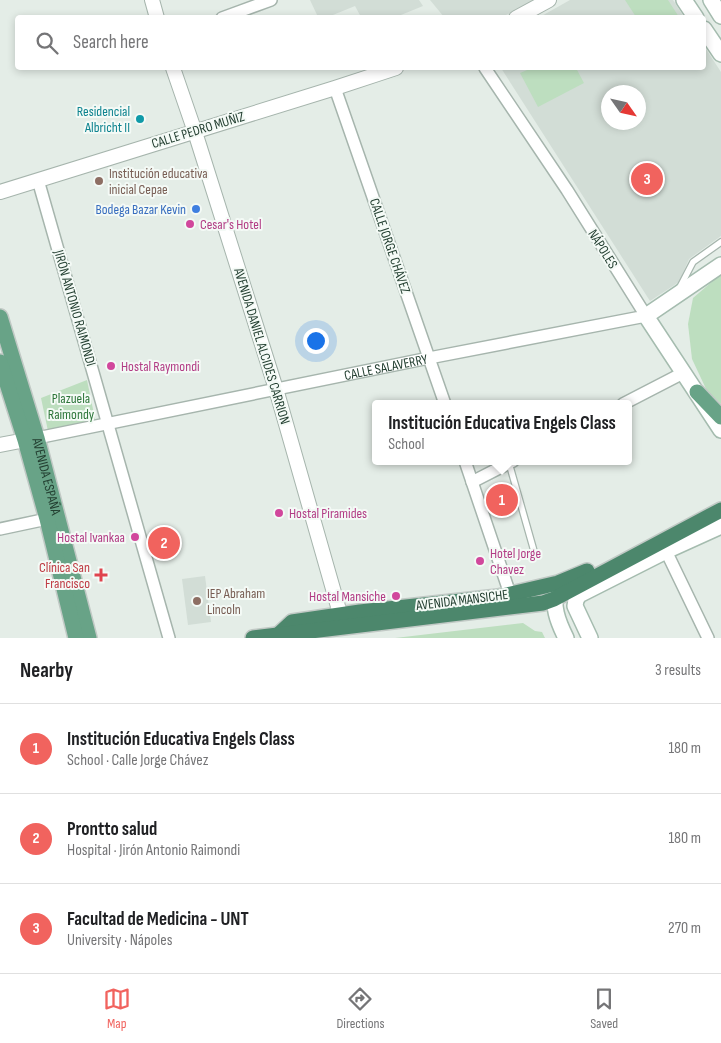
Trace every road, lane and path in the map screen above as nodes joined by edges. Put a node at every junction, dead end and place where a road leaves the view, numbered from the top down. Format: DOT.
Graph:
graph roads {
  1 [pos="152,0"];
  2 [pos="272,0"];
  3 [pos="548,0"];
  4 [pos="684,0"];
  5 [pos="710,0"];
  6 [pos="239,6"];
  7 [pos="156,15"];
  8 [pos="226,15"];
  9 [pos="521,15"];
  10 [pos="694,15"];
  11 [pos="721,16"];
  12 [pos="706,32"];
  13 [pos="721,54"];
  14 [pos="174,70"];
  15 [pos="390,70"];
  16 [pos="486,70"];
  17 [pos="335,88"];
  18 [pos="195,132"];
  19 [pos="38,180"];
  20 [pos="0,192"];
  21 [pos="721,242"];
  22 [pos="721,265"];
  23 [pos="676,296"];
  24 [pos="646,316"];
  25 [pos="0,317"];
  26 [pos="429,358"];
  27 [pos="0,362"];
  28 [pos="683,373"];
  29 [pos="276,389"];
  30 [pos="697,392"];
  31 [pos="444,400"];
  32 [pos="631,400"];
  33 [pos="721,417"];
  34 [pos="108,423"];
  35 [pos="721,430"];
  36 [pos="31,439"];
  37 [pos="0,445"];
  38 [pos="466,465"];
  39 [pos="505,465"];
  40 [pos="512,465"];
  41 [pos="472,482"];
  42 [pos="721,500"];
  43 [pos="721,510"];
  44 [pos="47,519"];
  45 [pos="721,526"];
  46 [pos="0,528"];
  47 [pos="534,551"];
  48 [pos="666,551"];
  49 [pos="601,569"];
  50 [pos="558,583"];
  51 [pos="510,594"];
  52 [pos="554,599"];
  53 [pos="343,624"];
  54 [pos="76,638"];
  55 [pos="89,638"];
  56 [pos="169,638"];
  57 [pos="253,638"];
  58 [pos="566,638"];
  59 [pos="590,638"];
  60 [pos="708,638"];
  1 -- 7 [label="street"];
  2 -- 6 [label="street"];
  3 -- 9 [label="street"];
  4 -- 10 [label="main road"];
  5 -- 11 [label="main road"];
  6 -- 8 [label="street"];
  12 -- 13 [label="main road"];
  14 -- 18 [label="street, AVENIDA DANIEL ALCIDES CARRION"];
  15 -- 17 [label="street, CALLE PEDRO MUÑIZ"];
  16 -- 24 [label="street, NÁPOLES"];
  17 -- 18 [label="street, CALLE PEDRO MUÑIZ"];
  17 -- 26 [label="street, CALLE JORGE CHÁVEZ"];
  18 -- 19 [label="street, CALLE PEDRO MUÑIZ"];
  18 -- 29 [label="street, AVENIDA DANIEL ALCIDES CARRION"];
  19 -- 20 [label="street, CALLE PEDRO MUÑIZ"];
  19 -- 34 [label="street, JIRÓN ANTONIO RAIMONDI"];
  21 -- 23 [label="lane"];
  22 -- 23 [label="main road, CALLE SALAVERRY"];
  23 -- 24 [label="main road, CALLE SALAVERRY"];
  24 -- 26 [label="street, CALLE SALAVERRY"];
  24 -- 28 [label="main road, NÁPOLES"];
  25 -- 36 [label="main road, AVENIDA ESPAÑA"];
  26 -- 29 [label="street, CALLE SALAVERRY"];
  26 -- 31 [label="street, CALLE JORGE CHÁVEZ"];
  27 -- 36 [label="main road, AVENIDA ESPAÑA"];
  28 -- 30 [label="main road, NÁPOLES"];
  28 -- 32 [label="street"];
  29 -- 34 [label="street, CALLE SALAVERRY"];
  29 -- 53 [label="street, AVENIDA DANIEL ALCIDES CARRION"];
  30 -- 33 [label="main road"];
  30 -- 35 [label="main road, NÁPOLES"];
  34 -- 36 [label="street, CALLE SALAVERRY"];
  34 -- 56 [label="street, JIRÓN ANTONIO RAIMONDI"];
  36 -- 37 [label="street"];
  36 -- 44 [label="main road, AVENIDA ESPAÑA"];
  36 -- 55 [label="main road, AVENIDA ESPAÑA"];
  38 -- 41 [label="street"];
  39 -- 41 [label="street"];
  40 -- 47 [label="lane"];
  41 -- 51 [label="street"];
  42 -- 49 [label="highway, AVENIDA MANSICHE"];
  43 -- 49 [label="highway, AVENIDA MANSICHE"];
  44 -- 46 [label="street"];
  44 -- 54 [label="main road, AVENIDA ESPAÑA"];
  45 -- 48 [label="main road"];
  48 -- 59 [label="main road"];
  48 -- 60 [label="street"];
  49 -- 50 [label="highway, AVENIDA MANSICHE"];
  49 -- 52 [label="highway, AVENIDA MANSICHE"];
  50 -- 51 [label="highway, AVENIDA MANSICHE"];
  50 -- 52 [label="main road"];
  51 -- 53 [label="highway, AVENIDA MANSICHE"];
  52 -- 53 [label="highway, AVENIDA MANSICHE"];
  52 -- 58 [label="main road"];
  53 -- 57 [label="highway, AVENIDA MANSICHE"];
}
